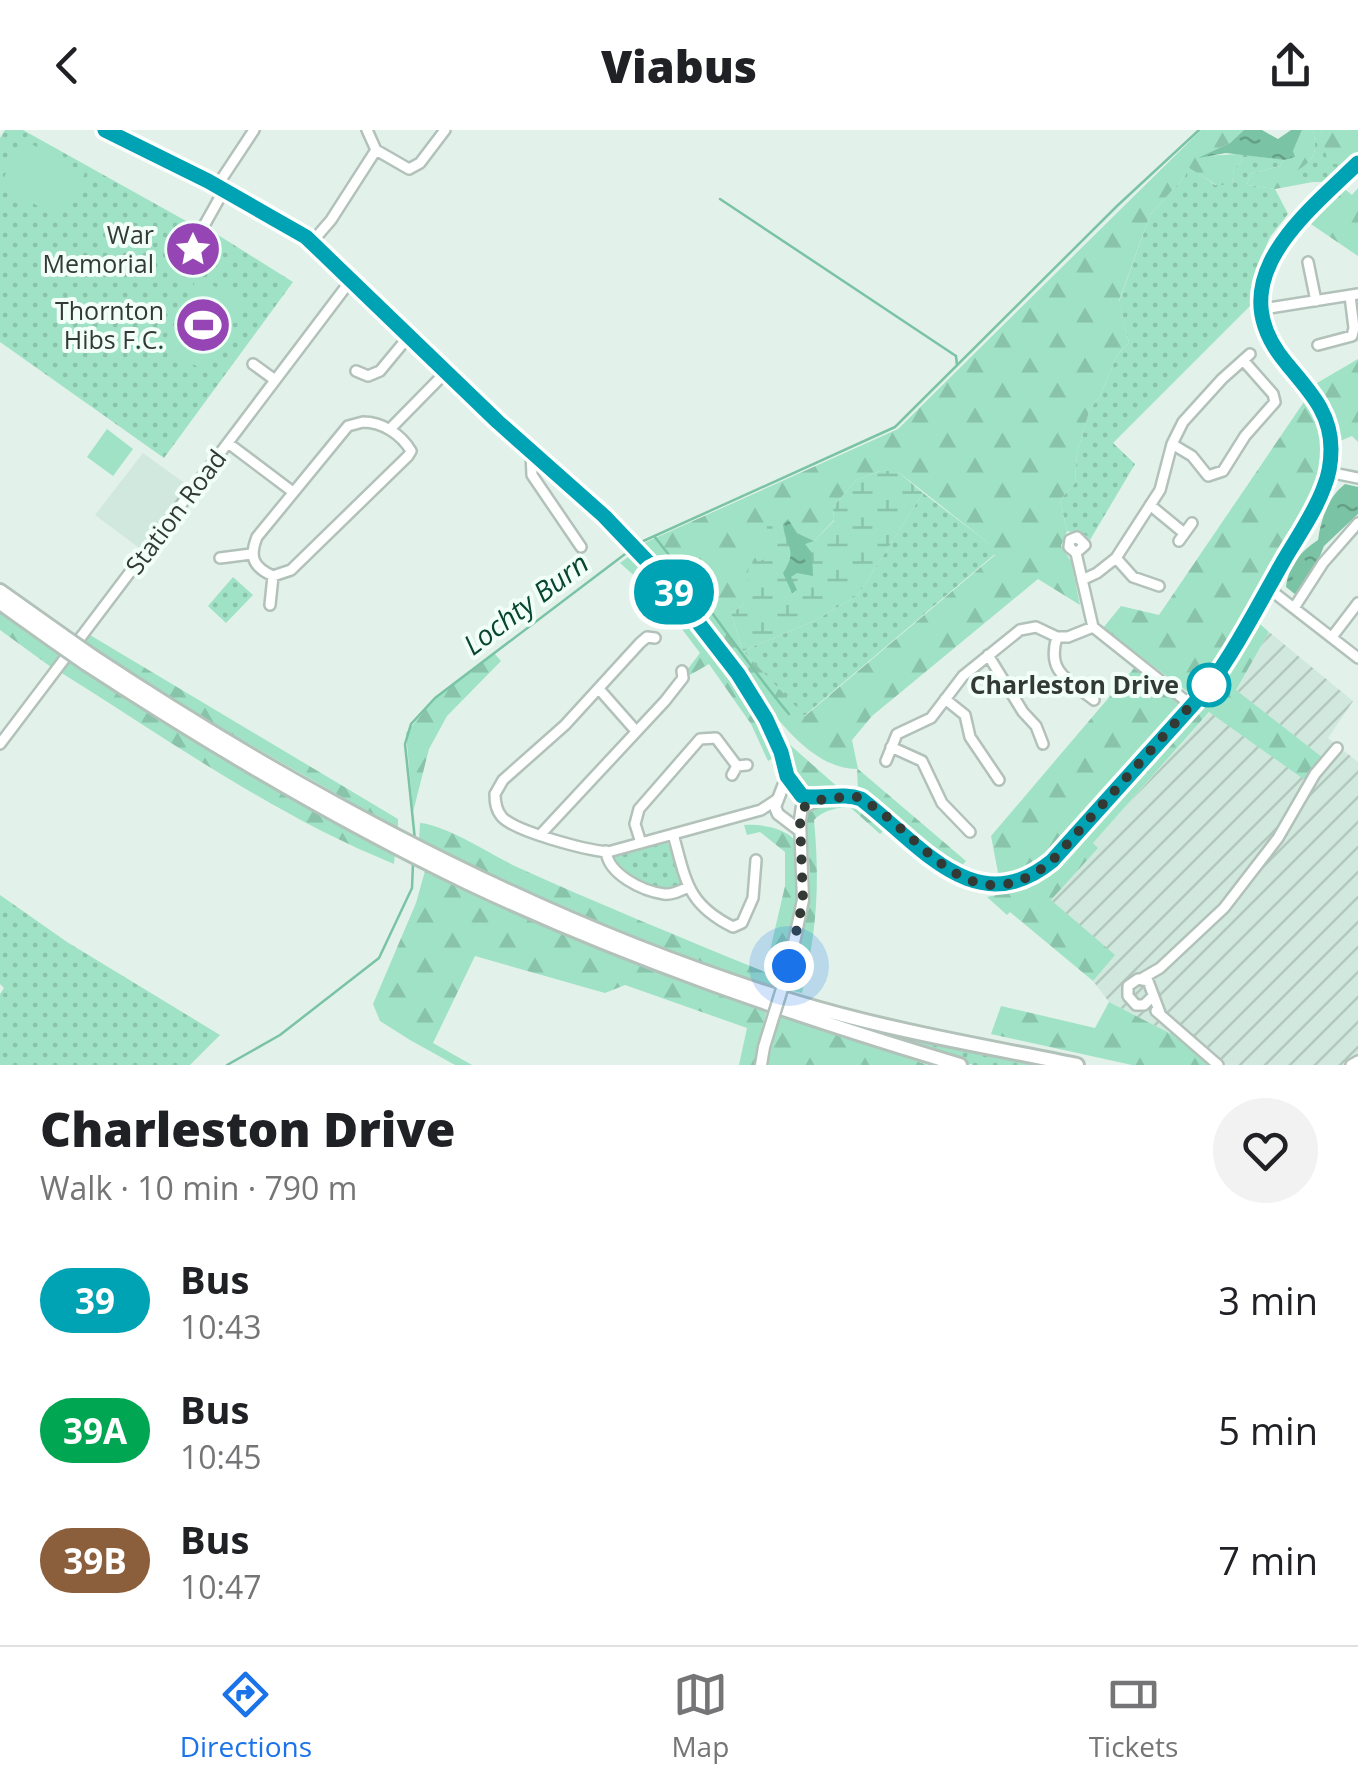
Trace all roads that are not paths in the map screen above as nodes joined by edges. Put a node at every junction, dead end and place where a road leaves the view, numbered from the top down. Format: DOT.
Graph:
graph roads {
  1 [pos="105,130"];
  2 [pos="254,130"];
  3 [pos="367,130"];
  4 [pos="445,130"];
  5 [pos="376,150"];
  6 [pos="1358,163"];
  7 [pos="220,188"];
  8 [pos="312,242"];
  9 [pos="191,249"];
  10 [pos="1309,262"];
  11 [pos="351,280"];
  12 [pos="1354,295"];
  13 [pos="1316,301"];
  14 [pos="1263,309"];
  15 [pos="409,336"];
  16 [pos="1318,345"];
  17 [pos="253,364"];
  18 [pos="356,371"];
  19 [pos="446,372"];
  20 [pos="275,380"];
  21 [pos="390,429"];
  22 [pos="228,443"];
  23 [pos="1172,444"];
  24 [pos="531,452"];
  25 [pos="1328,472"];
  26 [pos="1358,478"];
  27 [pos="293,492"];
  28 [pos="1150,505"];
  29 [pos="1192,523"];
  30 [pos="1358,523"];
  31 [pos="581,547"];
  32 [pos="1076,553"];
  33 [pos="252,554"];
  34 [pos="220,558"];
  35 [pos="1116,558"];
  36 [pos="268,574"];
  37 [pos="1082,580"];
  38 [pos="1159,586"];
  39 [pos="1268,588"];
  40 [pos="0,591"];
  41 [pos="0,603"];
  42 [pos="1358,603"];
  43 [pos="270,605"];
  44 [pos="1294,608"];
  45 [pos="1093,627"];
  46 [pos="649,634"];
  47 [pos="1057,636"];
  48 [pos="1332,637"];
  49 [pos="58,639"];
  50 [pos="988,655"];
  51 [pos="1358,658"];
  52 [pos="685,676"];
  53 [pos="599,689"];
  54 [pos="945,700"];
  55 [pos="1094,700"];
  56 [pos="1192,706"];
  57 [pos="636,731"];
  58 [pos="0,744"];
  59 [pos="1043,744"];
  60 [pos="890,747"];
  61 [pos="1338,748"];
  62 [pos="886,762"];
  63 [pos="739,769"];
  64 [pos="787,776"];
  65 [pos="999,780"];
  66 [pos="777,798"];
  67 [pos="800,802"];
  68 [pos="762,810"];
  69 [pos="782,816"];
  70 [pos="800,831"];
  71 [pos="970,832"];
  72 [pos="542,834"];
  73 [pos="673,834"];
  74 [pos="641,843"];
  75 [pos="606,851"];
  76 [pos="441,864"];
  77 [pos="752,868"];
  78 [pos="688,887"];
  79 [pos="739,926"];
  80 [pos="750,933"];
  81 [pos="1160,968"];
  82 [pos="1141,979"];
  83 [pos="1150,996"];
  84 [pos="1358,1061"];
  85 [pos="761,1065"];
  86 [pos="960,1065"];
  87 [pos="1077,1065"];
  88 [pos="1218,1065"];
  89 [pos="1351,1065"];
  1 -- 7 [label="main road"];
  2 -- 7 [label="street"];
  3 -- 5 [label="street"];
  4 -- 5 [label="street"];
  5 -- 8 [label="street"];
  6 -- 14 [label="street"];
  7 -- 8 [label="main road"];
  7 -- 9 [label="street"];
  8 -- 11 [label="main road"];
  10 -- 13 [label="street"];
  11 -- 15 [label="main road"];
  11 -- 20 [label="street, Station Road"];
  12 -- 13 [label="street"];
  12 -- 16 [label="street"];
  13 -- 14 [label="street"];
  14 -- 25 [label="street"];
  15 -- 18 [label="street"];
  15 -- 19 [label="main road"];
  17 -- 20 [label="street"];
  19 -- 21 [label="street"];
  19 -- 24 [label="main road"];
  20 -- 22 [label="street, Station Road"];
  21 -- 27 [label="street"];
  21 -- 36 [label="street"];
  22 -- 27 [label="street"];
  22 -- 58 [label="street, Station Road"];
  23 -- 23 [label="street"];
  23 -- 28 [label="street"];
  24 -- 31 [label="street"];
  24 -- 64 [label="main road"];
  25 -- 26 [label="street"];
  25 -- 39 [label="street"];
  27 -- 33 [label="street"];
  28 -- 29 [label="street"];
  28 -- 35 [label="street"];
  30 -- 44 [label="street"];
  32 -- 37 [label="street"];
  33 -- 34 [label="street"];
  33 -- 36 [label="street"];
  35 -- 37 [label="street"];
  35 -- 38 [label="street"];
  36 -- 43 [label="street"];
  37 -- 45 [label="street"];
  39 -- 44 [label="street"];
  39 -- 56 [label="street"];
  40 -- 49 [label="highway"];
  41 -- 49 [label="highway"];
  42 -- 48 [label="street"];
  44 -- 48 [label="street"];
  45 -- 47 [label="street"];
  45 -- 56 [label="street"];
  46 -- 53 [label="street"];
  47 -- 50 [label="street"];
  47 -- 55 [label="street"];
  48 -- 51 [label="street"];
  49 -- 76 [label="highway, bridge"];
  50 -- 54 [label="street"];
  50 -- 59 [label="street"];
  52 -- 57 [label="street"];
  53 -- 57 [label="street"];
  53 -- 72 [label="street"];
  54 -- 60 [label="street"];
  54 -- 65 [label="street"];
  56 -- 67 [label="street"];
  57 -- 72 [label="street"];
  60 -- 62 [label="street"];
  60 -- 71 [label="street"];
  61 -- 81 [label="street"];
  63 -- 74 [label="street"];
  64 -- 66 [label="main road"];
  64 -- 67 [label="main road"];
  66 -- 67 [label="main road"];
  66 -- 68 [label="street"];
  66 -- 69 [label="main road"];
  67 -- 69 [label="main road"];
  67 -- 70 [label="main road"];
  68 -- 69 [label="street"];
  68 -- 73 [label="street"];
  69 -- 70 [label="main road"];
  70 -- 85 [label="main road, bridge"];
  72 -- 75 [label="street"];
  73 -- 74 [label="street"];
  73 -- 78 [label="street"];
  74 -- 75 [label="street"];
  75 -- 78 [label="street"];
  76 -- 86 [label="highway"];
  76 -- 87 [label="highway"];
  77 -- 79 [label="street"];
  78 -- 79 [label="street"];
  79 -- 80 [label="street"];
  81 -- 82 [label="street"];
  81 -- 83 [label="street"];
  82 -- 83 [label="street"];
  82 -- 83 [label="street"];
  83 -- 88 [label="street"];
  84 -- 89 [label="street"];
}
